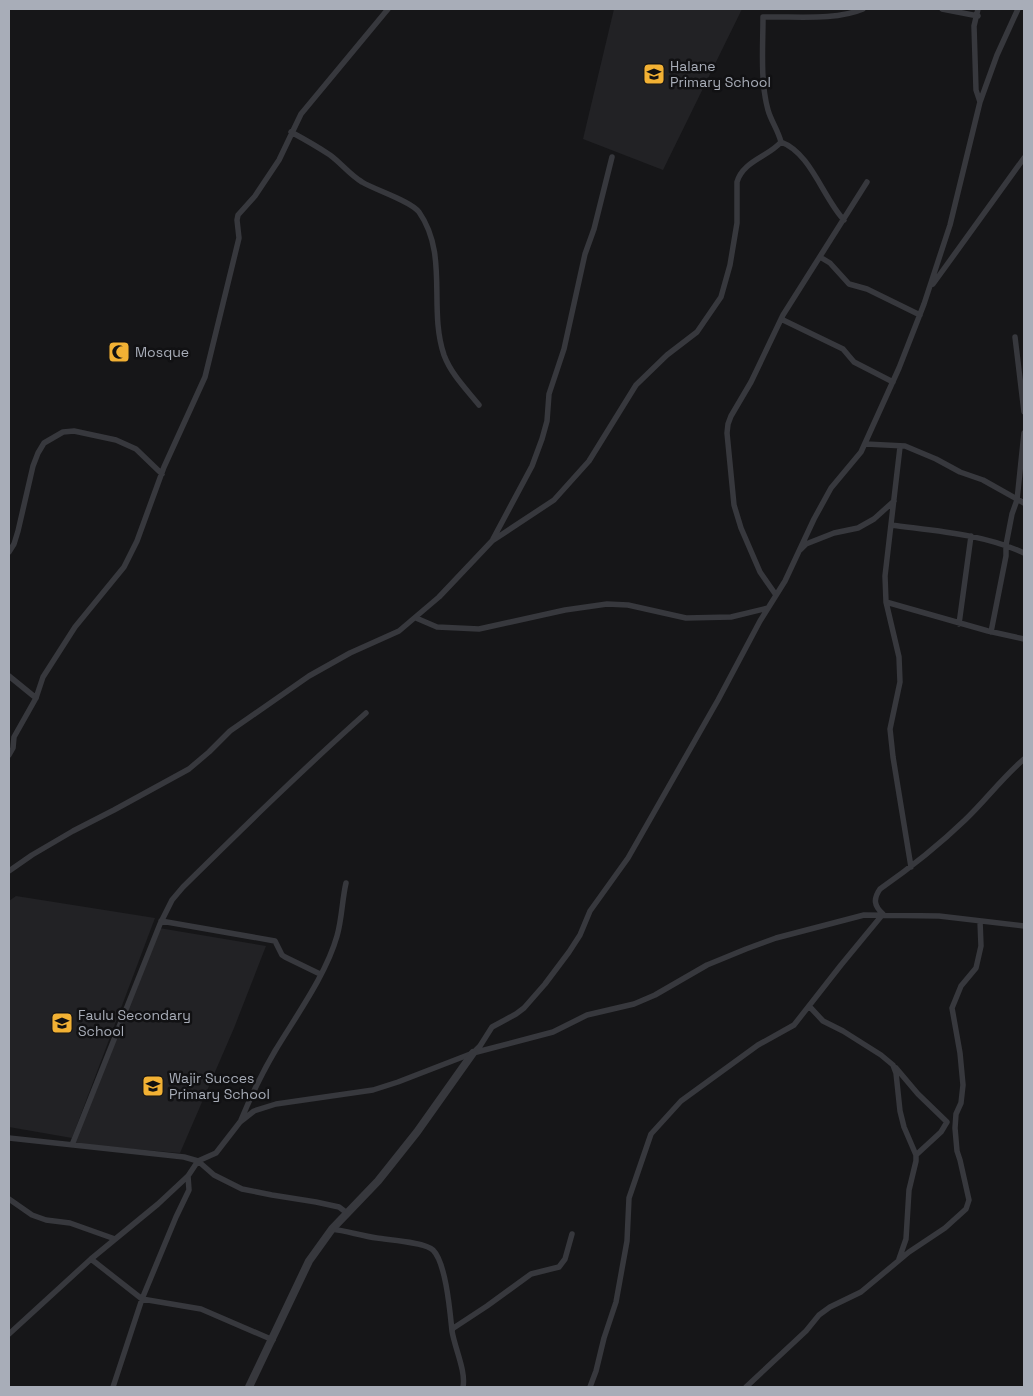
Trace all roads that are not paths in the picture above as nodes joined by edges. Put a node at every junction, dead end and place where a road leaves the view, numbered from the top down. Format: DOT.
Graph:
graph roads {
  1 [pos="388,9"];
  2 [pos="863,9"];
  3 [pos="942,9"];
  4 [pos="978,9"];
  5 [pos="1018,9"];
  6 [pos="978,16"];
  7 [pos="980,102"];
  8 [pos="291,132"];
  9 [pos="781,142"];
  10 [pos="612,156"];
  11 [pos="1024,158"];
  12 [pos="867,182"];
  13 [pos="844,220"];
  14 [pos="820,257"];
  15 [pos="929,289"];
  16 [pos="920,315"];
  17 [pos="781,319"];
  18 [pos="1015,337"];
  19 [pos="893,382"];
  20 [pos="479,405"];
  21 [pos="1024,412"];
  22 [pos="1024,433"];
  23 [pos="866,444"];
  24 [pos="900,447"];
  25 [pos="162,474"];
  26 [pos="1017,500"];
  27 [pos="894,502"];
  28 [pos="1024,503"];
  29 [pos="891,526"];
  30 [pos="971,536"];
  31 [pos="492,541"];
  32 [pos="1006,545"];
  33 [pos="9,552"];
  34 [pos="1024,553"];
  35 [pos="795,558"];
  36 [pos="776,595"];
  37 [pos="886,602"];
  38 [pos="768,608"];
  39 [pos="416,618"];
  40 [pos="959,624"];
  41 [pos="991,632"];
  42 [pos="1024,639"];
  43 [pos="9,676"];
  44 [pos="36,698"];
  45 [pos="366,713"];
  46 [pos="9,755"];
  47 [pos="1024,759"];
  48 [pos="911,867"];
  49 [pos="9,872"];
  50 [pos="346,883"];
  51 [pos="883,914"];
  52 [pos="161,920"];
  53 [pos="980,921"];
  54 [pos="1024,926"];
  55 [pos="320,974"];
  56 [pos="809,1006"];
  57 [pos="473,1053"];
  58 [pos="893,1065"];
  59 [pos="956,1114"];
  60 [pos="240,1122"];
  61 [pos="947,1122"];
  62 [pos="9,1138"];
  63 [pos="72,1145"];
  64 [pos="916,1155"];
  65 [pos="198,1161"];
  66 [pos="188,1176"];
  67 [pos="9,1199"];
  68 [pos="348,1213"];
  69 [pos="332,1229"];
  70 [pos="572,1234"];
  71 [pos="115,1239"];
  72 [pos="91,1259"];
  73 [pos="898,1261"];
  74 [pos="142,1299"];
  75 [pos="452,1329"];
  76 [pos="9,1334"];
  77 [pos="272,1340"];
  78 [pos="113,1387"];
  79 [pos="249,1387"];
  80 [pos="463,1387"];
  81 [pos="590,1387"];
  82 [pos="746,1387"];
  1 -- 8 [label="street"];
  2 -- 9 [label="street"];
  3 -- 6 [label="street"];
  4 -- 6 [label="street"];
  5 -- 7 [label="street"];
  6 -- 7 [label="street"];
  7 -- 15 [label="street"];
  8 -- 20 [label="street"];
  8 -- 25 [label="street"];
  9 -- 13 [label="street"];
  9 -- 31 [label="street"];
  10 -- 31 [label="street"];
  11 -- 15 [label="street"];
  12 -- 13 [label="street"];
  13 -- 14 [label="street"];
  14 -- 16 [label="street"];
  14 -- 17 [label="street"];
  15 -- 16 [label="street"];
  16 -- 19 [label="street"];
  17 -- 19 [label="street"];
  17 -- 36 [label="street"];
  18 -- 21 [label="street"];
  19 -- 23 [label="street"];
  22 -- 26 [label="street"];
  23 -- 24 [label="street"];
  23 -- 35 [label="street"];
  24 -- 26 [label="street"];
  24 -- 27 [label="street"];
  25 -- 33 [label="street"];
  25 -- 44 [label="street"];
  26 -- 28 [label="street"];
  26 -- 32 [label="street"];
  27 -- 29 [label="street"];
  27 -- 35 [label="street"];
  29 -- 30 [label="street"];
  29 -- 37 [label="street"];
  30 -- 32 [label="street"];
  30 -- 40 [label="street"];
  31 -- 39 [label="street"];
  32 -- 34 [label="street"];
  32 -- 41 [label="street"];
  35 -- 36 [label="street"];
  36 -- 38 [label="street"];
  37 -- 40 [label="street"];
  37 -- 48 [label="street"];
  38 -- 39 [label="street"];
  38 -- 57 [label="street"];
  39 -- 49 [label="street"];
  40 -- 41 [label="street"];
  41 -- 42 [label="street"];
  43 -- 44 [label="street"];
  44 -- 46 [label="street"];
  45 -- 52 [label="street"];
  47 -- 48 [label="street"];
  48 -- 51 [label="street"];
  50 -- 55 [label="street"];
  51 -- 53 [label="street"];
  51 -- 56 [label="street"];
  51 -- 57 [label="street"];
  52 -- 55 [label="street"];
  52 -- 63 [label="street"];
  53 -- 54 [label="street"];
  53 -- 59 [label="street"];
  55 -- 60 [label="street"];
  56 -- 58 [label="street"];
  56 -- 81 [label="street"];
  57 -- 60 [label="street"];
  57 -- 68 [label="street"];
  58 -- 61 [label="street"];
  58 -- 64 [label="street"];
  59 -- 61 [label="street"];
  59 -- 73 [label="street"];
  60 -- 65 [label="street"];
  61 -- 64 [label="street"];
  62 -- 63 [label="street"];
  63 -- 65 [label="street"];
  64 -- 73 [label="street"];
  65 -- 66 [label="street"];
  65 -- 68 [label="street"];
  66 -- 71 [label="street"];
  66 -- 74 [label="street"];
  67 -- 71 [label="street"];
  68 -- 69 [label="street"];
  69 -- 75 [label="street"];
  69 -- 77 [label="street"];
  70 -- 75 [label="street"];
  71 -- 72 [label="street"];
  72 -- 74 [label="street"];
  72 -- 76 [label="street"];
  73 -- 82 [label="street"];
  74 -- 77 [label="street"];
  74 -- 78 [label="street"];
  75 -- 80 [label="street"];
  77 -- 79 [label="street"];
}
